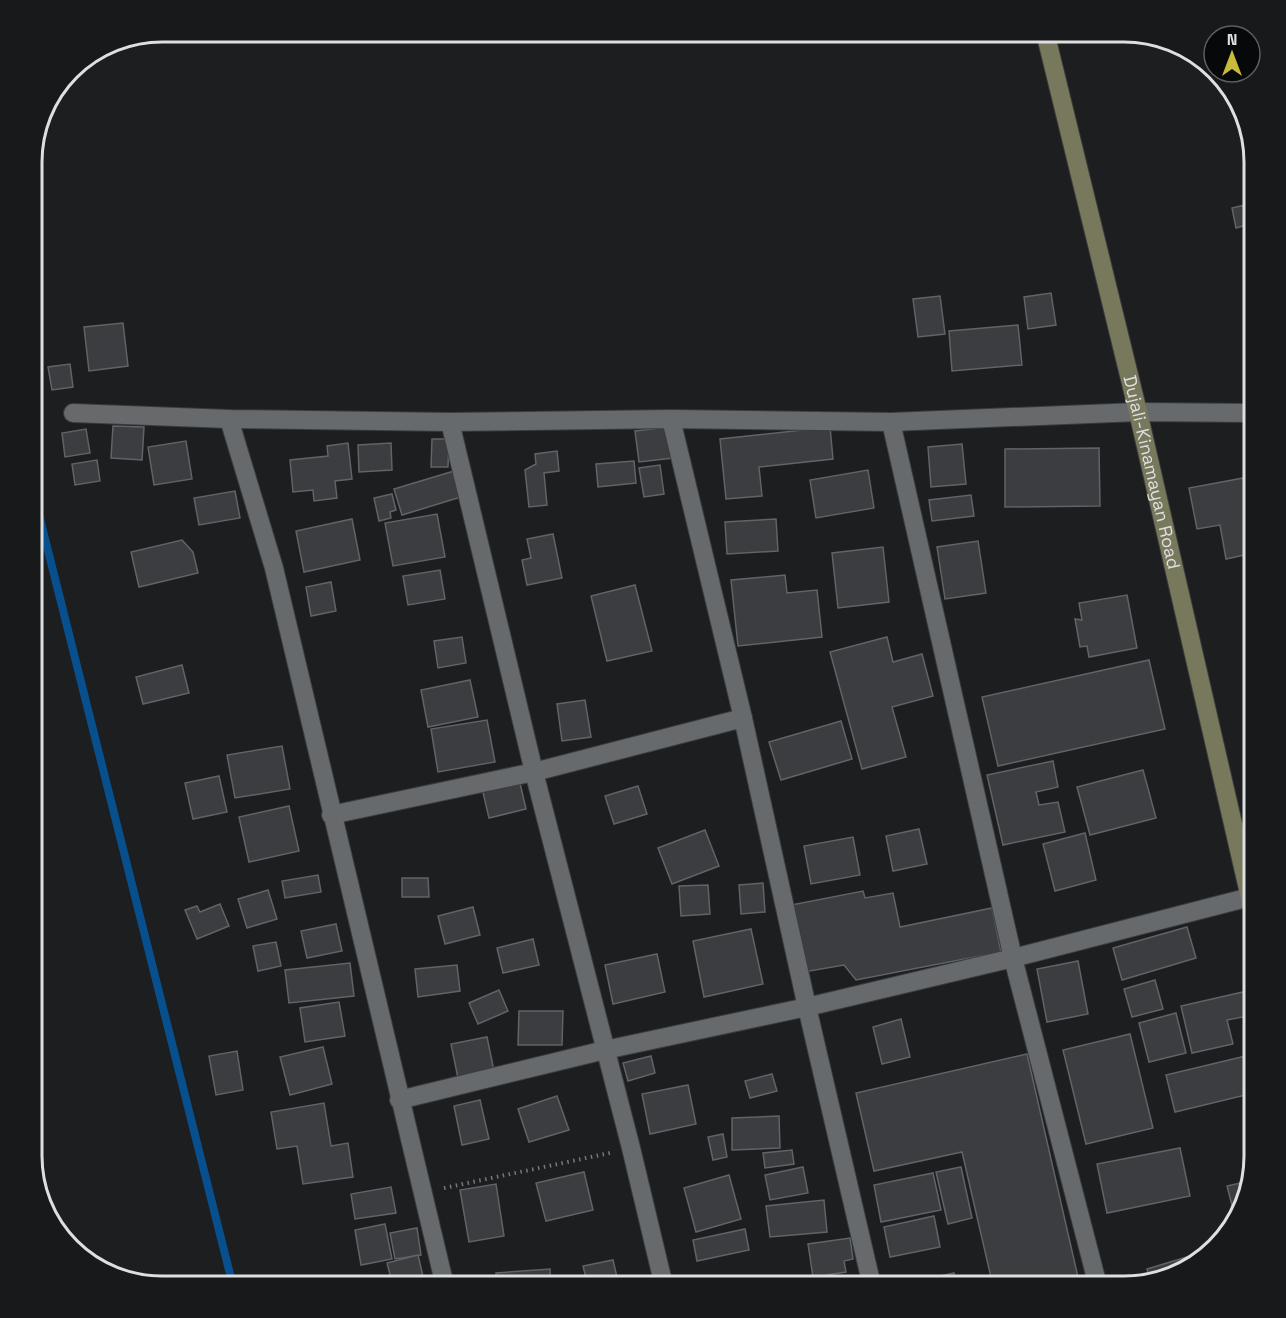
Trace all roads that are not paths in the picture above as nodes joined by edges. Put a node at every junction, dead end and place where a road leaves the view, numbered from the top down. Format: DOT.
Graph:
graph roads {
  1 [pos="1047,42"];
  2 [pos="1138,412"];
  3 [pos="74,413"];
  4 [pos="1244,413"];
  5 [pos="229,419"];
  6 [pos="671,419"];
  7 [pos="450,422"];
  8 [pos="891,422"];
  9 [pos="743,718"];
  10 [pos="534,772"];
  11 [pos="331,815"];
  12 [pos="1244,871"];
  13 [pos="1244,908"];
  14 [pos="1013,958"];
  15 [pos="807,1007"];
  16 [pos="604,1050"];
  17 [pos="399,1100"];
  18 [pos="442,1276"];
  19 [pos="661,1276"];
  20 [pos="869,1276"];
  21 [pos="1095,1276"];
  1 -- 2 [label="main road, Dujali-Kinamayan Road"];
  2 -- 4 [label="street"];
  2 -- 8 [label="street"];
  2 -- 12 [label="main road, Dujali-Kinamayan Road"];
  3 -- 5 [label="street"];
  5 -- 7 [label="street"];
  5 -- 11 [label="street"];
  6 -- 7 [label="street"];
  6 -- 8 [label="street"];
  6 -- 9 [label="street"];
  7 -- 10 [label="street"];
  8 -- 14 [label="street"];
  9 -- 10 [label="street"];
  9 -- 15 [label="street"];
  10 -- 11 [label="street"];
  10 -- 16 [label="street"];
  11 -- 17 [label="street"];
  13 -- 14 [label="street"];
  14 -- 15 [label="street"];
  14 -- 21 [label="street"];
  15 -- 16 [label="street"];
  15 -- 20 [label="street"];
  16 -- 17 [label="street"];
  16 -- 19 [label="street"];
  17 -- 18 [label="street"];
}
